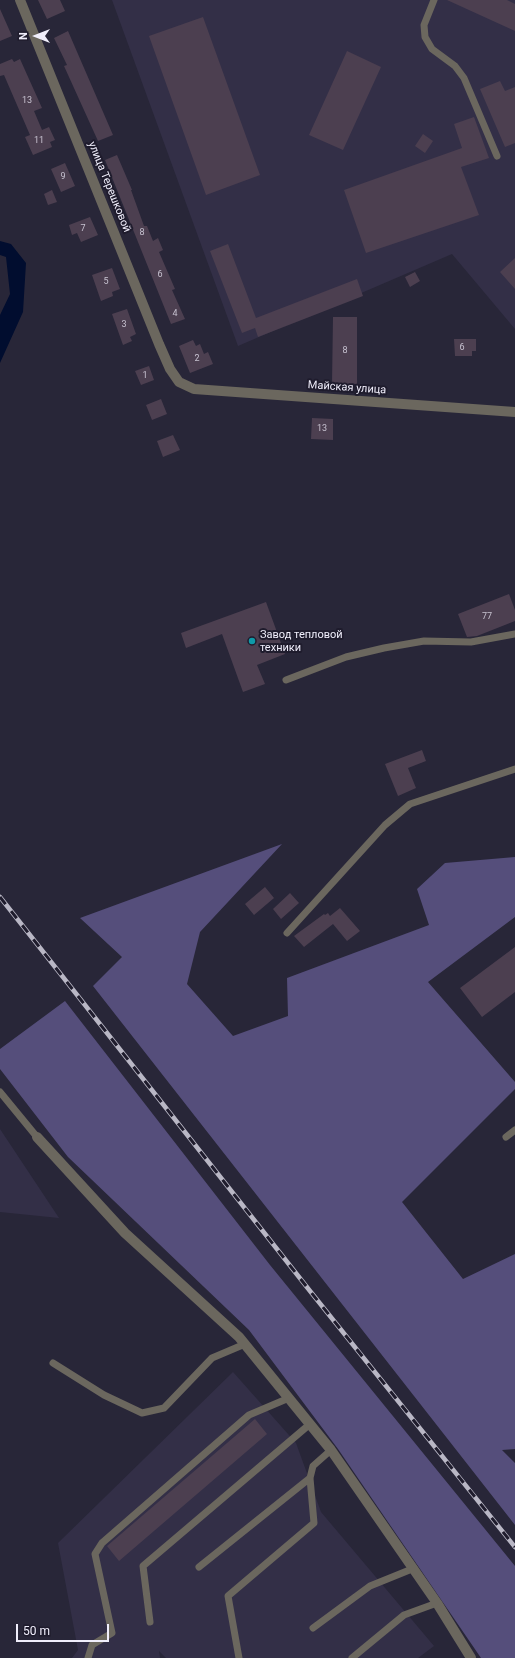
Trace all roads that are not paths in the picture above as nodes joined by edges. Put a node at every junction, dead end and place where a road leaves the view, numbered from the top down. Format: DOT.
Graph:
graph roads {
  1 [pos="20,0"];
  2 [pos="434,0"];
  3 [pos="497,156"];
  4 [pos="179,382"];
  5 [pos="515,412"];
  6 [pos="515,634"];
  7 [pos="286,680"];
  8 [pos="515,770"];
  9 [pos="287,933"];
  10 [pos="0,1092"];
  11 [pos="515,1130"];
  12 [pos="37,1137"];
  13 [pos="506,1137"];
  14 [pos="245,1344"];
  15 [pos="52,1363"];
  16 [pos="289,1398"];
  17 [pos="310,1424"];
  18 [pos="331,1450"];
  19 [pos="310,1478"];
  20 [pos="199,1567"];
  21 [pos="412,1569"];
  22 [pos="437,1603"];
  23 [pos="150,1622"];
  24 [pos="313,1628"];
  25 [pos="88,1658"];
  26 [pos="239,1658"];
  27 [pos="352,1658"];
  28 [pos="471,1658"];
  1 -- 4 [label="street, улица Терешковой"];
  2 -- 3 [label="lane"];
  4 -- 5 [label="street, Майская улица"];
  6 -- 7 [label="lane"];
  8 -- 9 [label="lane"];
  10 -- 12 [label="lane"];
  11 -- 13 [label="lane"];
  12 -- 14 [label="street"];
  14 -- 15 [label="lane"];
  14 -- 16 [label="street"];
  16 -- 17 [label="street"];
  16 -- 25 [label="lane"];
  17 -- 18 [label="street"];
  17 -- 23 [label="lane"];
  18 -- 19 [label="lane"];
  18 -- 21 [label="street"];
  19 -- 20 [label="lane"];
  19 -- 26 [label="lane"];
  21 -- 22 [label="street"];
  21 -- 24 [label="lane"];
  22 -- 27 [label="lane"];
  22 -- 28 [label="street"];
}
